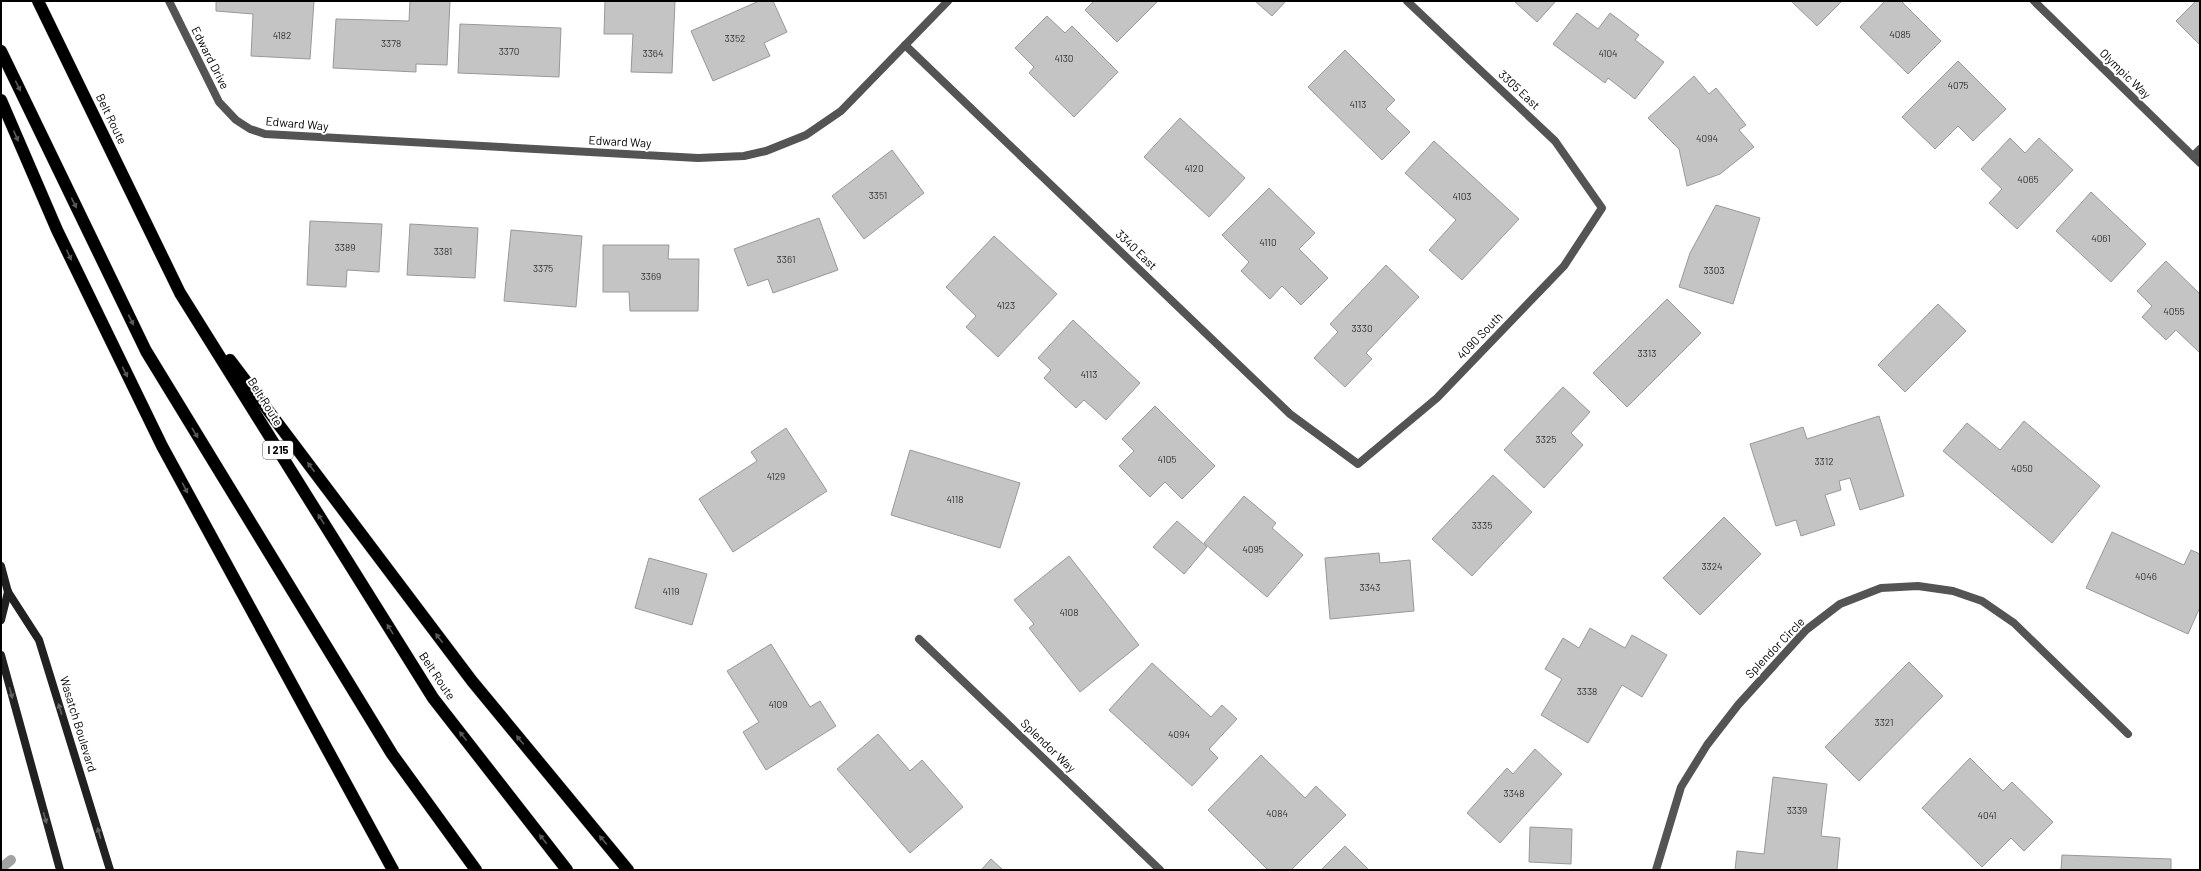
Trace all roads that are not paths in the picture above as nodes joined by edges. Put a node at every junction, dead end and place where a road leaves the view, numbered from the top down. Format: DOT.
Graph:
graph roads {
  1 [pos="38,1"];
  2 [pos="169,1"];
  3 [pos="948,1"];
  4 [pos="1408,1"];
  5 [pos="2034,1"];
  6 [pos="905,44"];
  7 [pos="1,51"];
  8 [pos="1,100"];
  9 [pos="236,120"];
  10 [pos="2200,149"];
  11 [pos="2193,156"];
  12 [pos="2200,163"];
  13 [pos="1602,208"];
  14 [pos="180,293"];
  15 [pos="1358,464"];
  16 [pos="1,566"];
  17 [pos="8,592"];
  18 [pos="1,620"];
  19 [pos="919,639"];
  20 [pos="1,655"];
  21 [pos="2128,734"];
  22 [pos="60,870"];
  23 [pos="110,870"];
  24 [pos="393,870"];
  25 [pos="476,870"];
  26 [pos="567,870"];
  27 [pos="628,870"];
  28 [pos="1160,870"];
  29 [pos="1656,870"];
  1 -- 14 [label="highway, Belt Route / I 215"];
  2 -- 9 [label="street, Edward Drive"];
  3 -- 6 [label="street, Edward Way"];
  4 -- 13 [label="street, 3305 East"];
  5 -- 11 [label="street, Olympic Way"];
  6 -- 9 [label="street, Edward Way"];
  6 -- 15 [label="street, 3340 East"];
  7 -- 25 [label="highway, one-way"];
  8 -- 24 [label="highway, one-way"];
  10 -- 11 [label="street"];
  11 -- 12 [label="street, Olympic Way"];
  13 -- 15 [label="street, 4090 South"];
  26 -- 14 [label="highway, Belt Route / I 215, one-way"];
  27 -- 14 [label="highway, one-way"];
  16 -- 17 [label="main road, Wasatch Boulevard"];
  17 -- 18 [label="main road, Wasatch Boulevard"];
  23 -- 17 [label="main road, Wasatch Boulevard, one-way"];
  19 -- 28 [label="street, Splendor Way"];
  20 -- 22 [label="main road, one-way"];
  21 -- 29 [label="street, Splendor Circle"];
}
